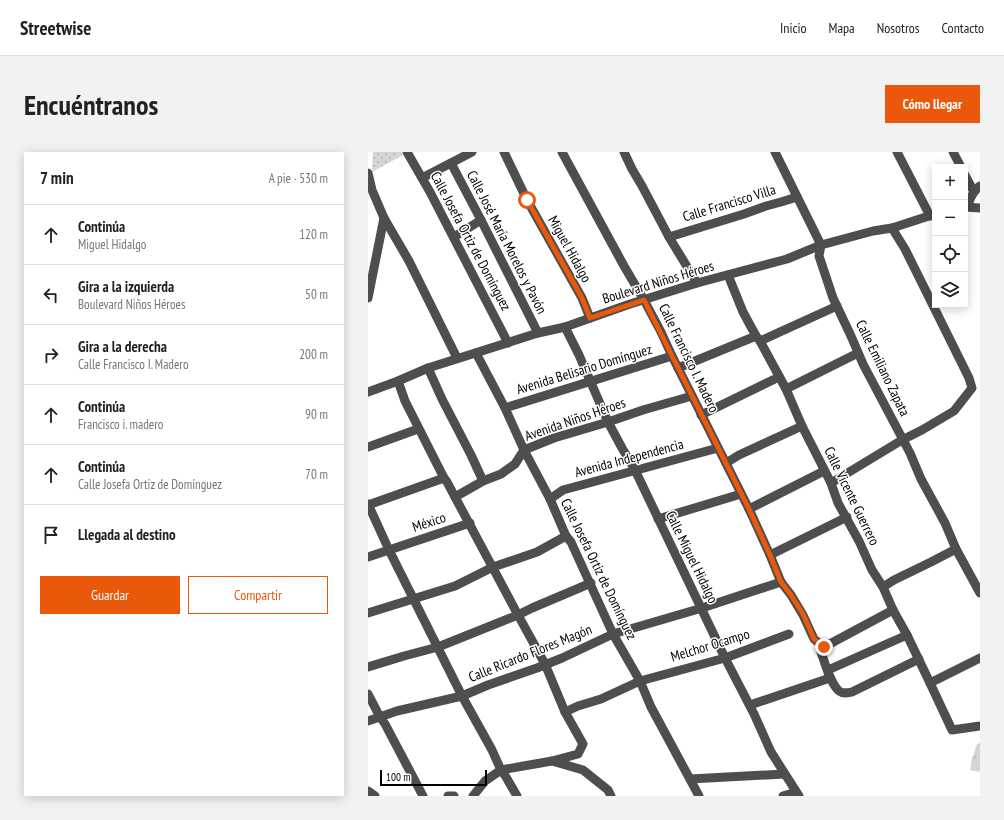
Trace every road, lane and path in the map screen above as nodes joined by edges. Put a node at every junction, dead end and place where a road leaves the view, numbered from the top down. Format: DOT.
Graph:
graph roads {
  1 [pos="407,152"];
  2 [pos="472,152"];
  3 [pos="504,152"];
  4 [pos="562,152"];
  5 [pos="624,152"];
  6 [pos="775,152"];
  7 [pos="897,152"];
  8 [pos="953,152"];
  9 [pos="450,163"];
  10 [pos="959,164"];
  11 [pos="368,173"];
  12 [pos="422,178"];
  13 [pos="968,178"];
  14 [pos="977,189"];
  15 [pos="797,196"];
  16 [pos="968,202"];
  17 [pos="968,207"];
  18 [pos="980,208"];
  19 [pos="932,215"];
  20 [pos="384,218"];
  21 [pos="481,220"];
  22 [pos="892,228"];
  23 [pos="454,237"];
  24 [pos="669,237"];
  25 [pos="821,245"];
  26 [pos="728,275"];
  27 [pos="697,283"];
  28 [pos="368,298"];
  29 [pos="644,300"];
  30 [pos="837,306"];
  31 [pos="590,318"];
  32 [pos="565,327"];
  33 [pos="538,333"];
  34 [pos="758,339"];
  35 [pos="508,343"];
  36 [pos="476,353"];
  37 [pos="858,353"];
  38 [pos="672,356"];
  39 [pos="457,358"];
  40 [pos="428,368"];
  41 [pos="678,368"];
  42 [pos="780,377"];
  43 [pos="398,381"];
  44 [pos="591,381"];
  45 [pos="786,389"];
  46 [pos="368,392"];
  47 [pos="692,396"];
  48 [pos="505,408"];
  49 [pos="701,414"];
  50 [pos="608,422"];
  51 [pos="802,426"];
  52 [pos="418,428"];
  53 [pos="902,440"];
  54 [pos="368,447"];
  55 [pos="718,448"];
  56 [pos="524,450"];
  57 [pos="726,463"];
  58 [pos="635,470"];
  59 [pos="824,471"];
  60 [pos="444,478"];
  61 [pos="483,481"];
  62 [pos="831,483"];
  63 [pos="740,494"];
  64 [pos="455,497"];
  65 [pos="550,499"];
  66 [pos="368,505"];
  67 [pos="749,509"];
  68 [pos="847,517"];
  69 [pos="658,519"];
  70 [pos="470,523"];
  71 [pos="566,536"];
  72 [pos="956,548"];
  73 [pos="389,550"];
  74 [pos="770,555"];
  75 [pos="368,557"];
  76 [pos="493,567"];
  77 [pos="781,582"];
  78 [pos="590,583"];
  79 [pos="882,587"];
  80 [pos="980,593"];
  81 [pos="414,598"];
  82 [pos="702,608"];
  83 [pos="893,610"];
  84 [pos="368,613"];
  85 [pos="518,615"];
  86 [pos="613,634"];
  87 [pos="789,634"];
  88 [pos="907,635"];
  89 [pos="438,647"];
  90 [pos="822,650"];
  91 [pos="725,658"];
  92 [pos="980,658"];
  93 [pos="919,659"];
  94 [pos="545,664"];
  95 [pos="368,667"];
  96 [pos="829,674"];
  97 [pos="640,681"];
  98 [pos="930,682"];
  99 [pos="368,694"];
  100 [pos="462,696"];
  101 [pos="750,705"];
  102 [pos="566,712"];
  103 [pos="380,717"];
  104 [pos="368,721"];
  105 [pos="980,726"];
  106 [pos="552,761"];
  107 [pos="501,770"];
  108 [pos="784,774"];
  109 [pos="690,779"];
  110 [pos="368,791"];
  111 [pos="797,794"];
  112 [pos="419,795"];
  113 [pos="375,796"];
  114 [pos="448,796"];
  115 [pos="454,796"];
  116 [pos="473,796"];
  117 [pos="517,796"];
  118 [pos="612,796"];
  119 [pos="698,796"];
  120 [pos="783,796"];
  1 -- 12 [label="street, Calle Josefa Ortiz de Domínguez"];
  2 -- 9 [label="street"];
  3 -- 31 [label="street, Miguel Hidalgo"];
  4 -- 29 [label="street, Calle Francisco I. Madero"];
  5 -- 24 [label="street"];
  6 -- 15 [label="street, Calle Emiliano Zapata"];
  7 -- 19 [label="street"];
  8 -- 10 [label="street"];
  9 -- 12 [label="street"];
  9 -- 21 [label="street, Calle José María Morelos y Pavón"];
  11 -- 20 [label="street"];
  12 -- 23 [label="street, Calle Josefa Ortiz de Domínguez"];
  13 -- 14 [label="street"];
  14 -- 16 [label="street"];
  15 -- 24 [label="street, Calle Francisco Villa"];
  15 -- 25 [label="street, Calle Emiliano Zapata"];
  17 -- 18 [label="street"];
  19 -- 22 [label="street, Boulevard Niños Héroes"];
  20 -- 28 [label="street"];
  20 -- 39 [label="street"];
  21 -- 23 [label="street"];
  21 -- 33 [label="street, Calle José María Morelos y Pavón"];
  22 -- 25 [label="street, Boulevard Niños Héroes"];
  22 -- 53 [label="street"];
  23 -- 35 [label="street, Calle Josefa Ortiz de Domínguez"];
  24 -- 27 [label="street"];
  25 -- 26 [label="street, Boulevard Niños Héroes"];
  25 -- 30 [label="street, Calle Emiliano Zapata"];
  26 -- 27 [label="street, Boulevard Niños Héroes"];
  26 -- 34 [label="street, Calle Vicente Guerrero"];
  27 -- 29 [label="street, Boulevard Niños Héroes"];
  29 -- 31 [label="street, Boulevard Niños Héroes"];
  29 -- 38 [label="street, Calle Francisco I. Madero"];
  30 -- 34 [label="street"];
  30 -- 37 [label="street, Calle Emiliano Zapata"];
  31 -- 32 [label="street, Boulevard Niños Héroes"];
  32 -- 33 [label="street, Boulevard Niños Héroes"];
  32 -- 44 [label="street, Calle Miguel Hidalgo"];
  33 -- 35 [label="street, Boulevard Niños Héroes"];
  34 -- 41 [label="street"];
  34 -- 42 [label="street, Calle Vicente Guerrero"];
  35 -- 36 [label="street, Boulevard Niños Héroes"];
  36 -- 39 [label="street, Boulevard Niños Héroes"];
  36 -- 48 [label="street, Calle Josefa Ortiz de Domínguez"];
  37 -- 45 [label="street"];
  37 -- 53 [label="street, Calle Emiliano Zapata"];
  38 -- 41 [label="street, Calle Francisco I. Madero"];
  38 -- 44 [label="street, Avenida Belisario Domínguez"];
  39 -- 40 [label="street, Boulevard Niños Héroes"];
  40 -- 43 [label="street, Boulevard Niños Héroes"];
  40 -- 61 [label="street"];
  41 -- 47 [label="street, Calle Francisco I. Madero"];
  42 -- 45 [label="street, Calle Vicente Guerrero"];
  42 -- 49 [label="street"];
  43 -- 46 [label="street, Boulevard Niños Héroes"];
  43 -- 52 [label="street, México"];
  44 -- 48 [label="street, Avenida Belisario Domínguez"];
  44 -- 50 [label="street, Calle Miguel Hidalgo"];
  45 -- 51 [label="street, Calle Vicente Guerrero"];
  47 -- 49 [label="street, Calle Francisco I. Madero"];
  47 -- 50 [label="street, Avenida Niños Héroes"];
  48 -- 56 [label="street, Calle Josefa Ortiz de Domínguez"];
  49 -- 55 [label="street, Calle Francisco I. Madero"];
  50 -- 56 [label="street, Avenida Niños Héroes"];
  50 -- 58 [label="street, Calle Miguel Hidalgo"];
  51 -- 57 [label="street"];
  51 -- 59 [label="street, Calle Vicente Guerrero"];
  52 -- 54 [label="street"];
  52 -- 60 [label="street, México"];
  53 -- 62 [label="street"];
  53 -- 72 [label="street, Calle Emiliano Zapata"];
  55 -- 57 [label="street, Calle Francisco I. Madero"];
  55 -- 58 [label="street, Avenida Independencia"];
  56 -- 61 [label="street, Avenida Niños Héroes"];
  56 -- 65 [label="street, Calle Josefa Ortiz de Domínguez"];
  57 -- 63 [label="street, Calle Francisco I. Madero"];
  58 -- 65 [label="street, Avenida Independencia"];
  58 -- 69 [label="street, Calle Miguel Hidalgo"];
  59 -- 62 [label="street, Calle Vicente Guerrero"];
  59 -- 67 [label="street"];
  60 -- 64 [label="street, México"];
  60 -- 66 [label="street"];
  61 -- 64 [label="street, Avenida Niños Héroes"];
  62 -- 68 [label="street, Calle Vicente Guerrero"];
  63 -- 67 [label="street, Calle Francisco I. Madero"];
  63 -- 69 [label="street"];
  64 -- 70 [label="street, México"];
  65 -- 71 [label="street, Calle Josefa Ortiz de Domínguez"];
  66 -- 73 [label="street"];
  67 -- 74 [label="street, Calle Francisco I. Madero"];
  68 -- 74 [label="street"];
  68 -- 79 [label="street, Calle Vicente Guerrero"];
  69 -- 82 [label="street, Calle Miguel Hidalgo"];
  70 -- 73 [label="street, México"];
  70 -- 76 [label="street"];
  71 -- 76 [label="street"];
  71 -- 78 [label="street, Calle Josefa Ortiz de Domínguez"];
  72 -- 79 [label="street"];
  72 -- 80 [label="street, Calle Emiliano Zapata"];
  73 -- 75 [label="street, México"];
  73 -- 81 [label="street"];
  74 -- 77 [label="street, Calle Francisco I. Madero"];
  76 -- 81 [label="street"];
  76 -- 85 [label="street"];
  77 -- 82 [label="street, Calle Ricardo Flores Magón"];
  77 -- 90 [label="street"];
  78 -- 85 [label="street"];
  78 -- 86 [label="street, Calle Josefa Ortiz de Domínguez"];
  79 -- 83 [label="street, Calle Vicente Guerrero"];
  81 -- 84 [label="street"];
  81 -- 89 [label="street"];
  82 -- 86 [label="street, Calle Ricardo Flores Magón"];
  82 -- 91 [label="street, Calle Miguel Hidalgo"];
  83 -- 88 [label="street, Calle Vicente Guerrero"];
  83 -- 90 [label="street"];
  85 -- 89 [label="street"];
  85 -- 94 [label="street"];
  86 -- 94 [label="street, Calle Ricardo Flores Magón"];
  86 -- 97 [label="street, Calle Josefa Ortiz de Domínguez"];
  87 -- 91 [label="street, Melchor Ocampo"];
  88 -- 93 [label="street, Calle Vicente Guerrero"];
  88 -- 96 [label="street"];
  89 -- 95 [label="street"];
  89 -- 100 [label="street"];
  90 -- 96 [label="street"];
  91 -- 97 [label="street, Melchor Ocampo"];
  91 -- 101 [label="street, Calle Miguel Hidalgo"];
  92 -- 98 [label="street"];
  93 -- 96 [label="street"];
  93 -- 98 [label="street, Calle Vicente Guerrero"];
  94 -- 100 [label="street, Calle Ricardo Flores Magón"];
  94 -- 102 [label="street"];
  96 -- 101 [label="street"];
  97 -- 102 [label="street, Melchor Ocampo"];
  97 -- 109 [label="street, Calle Josefa Ortiz de Domínguez"];
  98 -- 105 [label="street, Calle Vicente Guerrero"];
  99 -- 103 [label="street"];
  100 -- 103 [label="street, Calle Ricardo Flores Magón"];
  100 -- 107 [label="street"];
  101 -- 108 [label="street, Calle Miguel Hidalgo"];
  102 -- 106 [label="street"];
  103 -- 104 [label="street, Calle Ricardo Flores Magón"];
  103 -- 112 [label="street"];
  106 -- 107 [label="street"];
  106 -- 118 [label="street"];
  107 -- 116 [label="street"];
  107 -- 117 [label="street"];
  108 -- 109 [label="street"];
  108 -- 111 [label="street, Calle Miguel Hidalgo"];
  109 -- 119 [label="street, Calle Josefa Ortiz de Domínguez"];
  110 -- 113 [label="street"];
  111 -- 120 [label="street"];
  114 -- 115 [label="street"];
}
